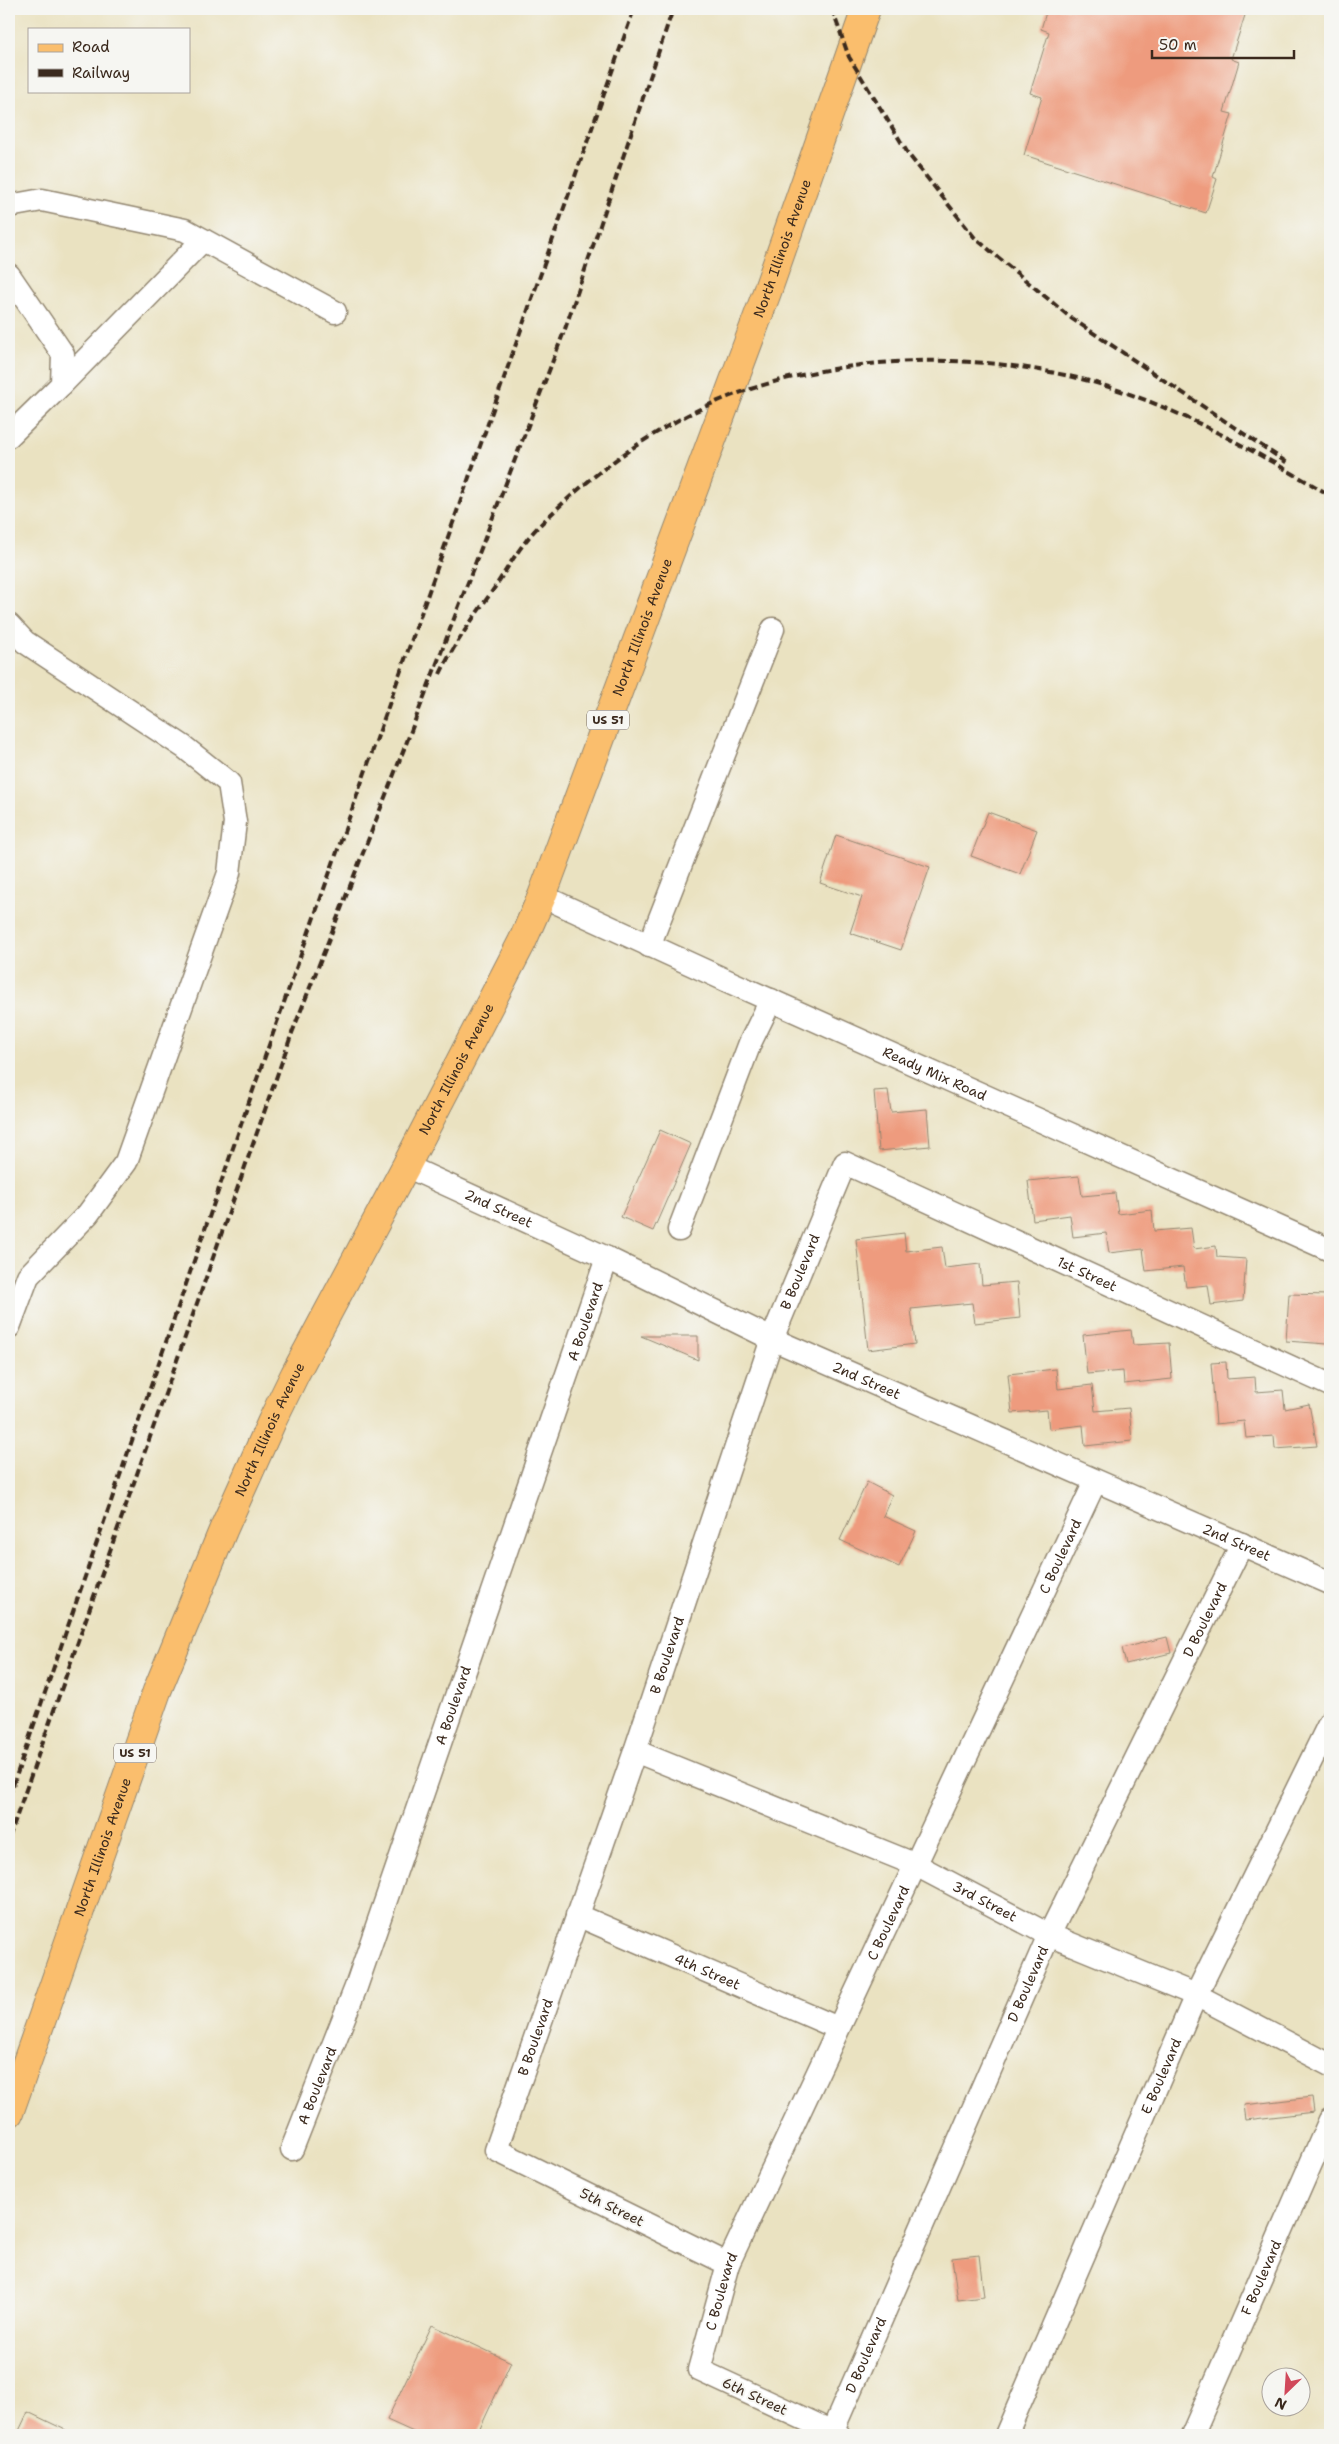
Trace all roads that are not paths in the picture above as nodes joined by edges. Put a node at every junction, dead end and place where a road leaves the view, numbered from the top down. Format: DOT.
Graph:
graph roads {
  1 [pos="866,9"];
  2 [pos="9,206"];
  3 [pos="203,240"];
  4 [pos="9,275"];
  5 [pos="335,312"];
  6 [pos="62,384"];
  7 [pos="9,436"];
  8 [pos="9,625"];
  9 [pos="773,629"];
  10 [pos="542,896"];
  11 [pos="650,946"];
  12 [pos="770,1000"];
  13 [pos="846,1163"];
  14 [pos="406,1166"];
  15 [pos="679,1230"];
  16 [pos="1330,1250"];
  17 [pos="607,1258"];
  18 [pos="9,1327"];
  19 [pos="772,1339"];
  20 [pos="1330,1385"];
  21 [pos="1095,1482"];
  22 [pos="1242,1544"];
  23 [pos="1330,1583"];
  24 [pos="1330,1722"];
  25 [pos="635,1751"];
  26 [pos="914,1864"];
  27 [pos="577,1915"];
  28 [pos="1049,1935"];
  29 [pos="1196,1995"];
  30 [pos="838,2028"];
  31 [pos="1330,2065"];
  32 [pos="9,2113"];
  33 [pos="1330,2120"];
  34 [pos="292,2149"];
  35 [pos="496,2150"];
  36 [pos="728,2264"];
  37 [pos="699,2370"];
  38 [pos="835,2434"];
  39 [pos="1006,2435"];
  40 [pos="1192,2435"];
  1 -- 10 [label="main road, North Illinois Avenue / US 51"];
  2 -- 3 [label="street"];
  3 -- 5 [label="street"];
  3 -- 6 [label="street"];
  4 -- 6 [label="street"];
  6 -- 7 [label="street"];
  8 -- 18 [label="street"];
  9 -- 11 [label="street"];
  10 -- 11 [label="street, Ready Mix Road"];
  10 -- 14 [label="main road, North Illinois Avenue / US 51"];
  11 -- 12 [label="street, Ready Mix Road"];
  12 -- 15 [label="street"];
  12 -- 16 [label="street, Ready Mix Road"];
  13 -- 19 [label="street, B Boulevard"];
  13 -- 20 [label="street, 1st Street"];
  14 -- 17 [label="street, 2nd Street"];
  14 -- 32 [label="main road, North Illinois Avenue / US 51"];
  17 -- 19 [label="street, 2nd Street"];
  17 -- 34 [label="street, A Boulevard"];
  19 -- 21 [label="street, 2nd Street"];
  19 -- 25 [label="street, B Boulevard"];
  21 -- 22 [label="street, 2nd Street"];
  21 -- 26 [label="street, C Boulevard"];
  22 -- 23 [label="street, 2nd Street"];
  22 -- 28 [label="street, D Boulevard"];
  24 -- 29 [label="street, E Boulevard"];
  25 -- 26 [label="street, 3rd Street"];
  25 -- 27 [label="street, B Boulevard"];
  26 -- 28 [label="street, 3rd Street"];
  26 -- 30 [label="street, C Boulevard"];
  27 -- 30 [label="street, 4th Street"];
  27 -- 35 [label="street, B Boulevard"];
  28 -- 29 [label="street, 3rd Street"];
  28 -- 38 [label="street, D Boulevard"];
  29 -- 31 [label="street, 3rd Street"];
  29 -- 39 [label="street, E Boulevard"];
  30 -- 36 [label="street, C Boulevard"];
  33 -- 40 [label="street, F Boulevard"];
  35 -- 36 [label="street, 5th Street"];
  36 -- 37 [label="street, C Boulevard"];
  37 -- 38 [label="street, 6th Street"];
}
